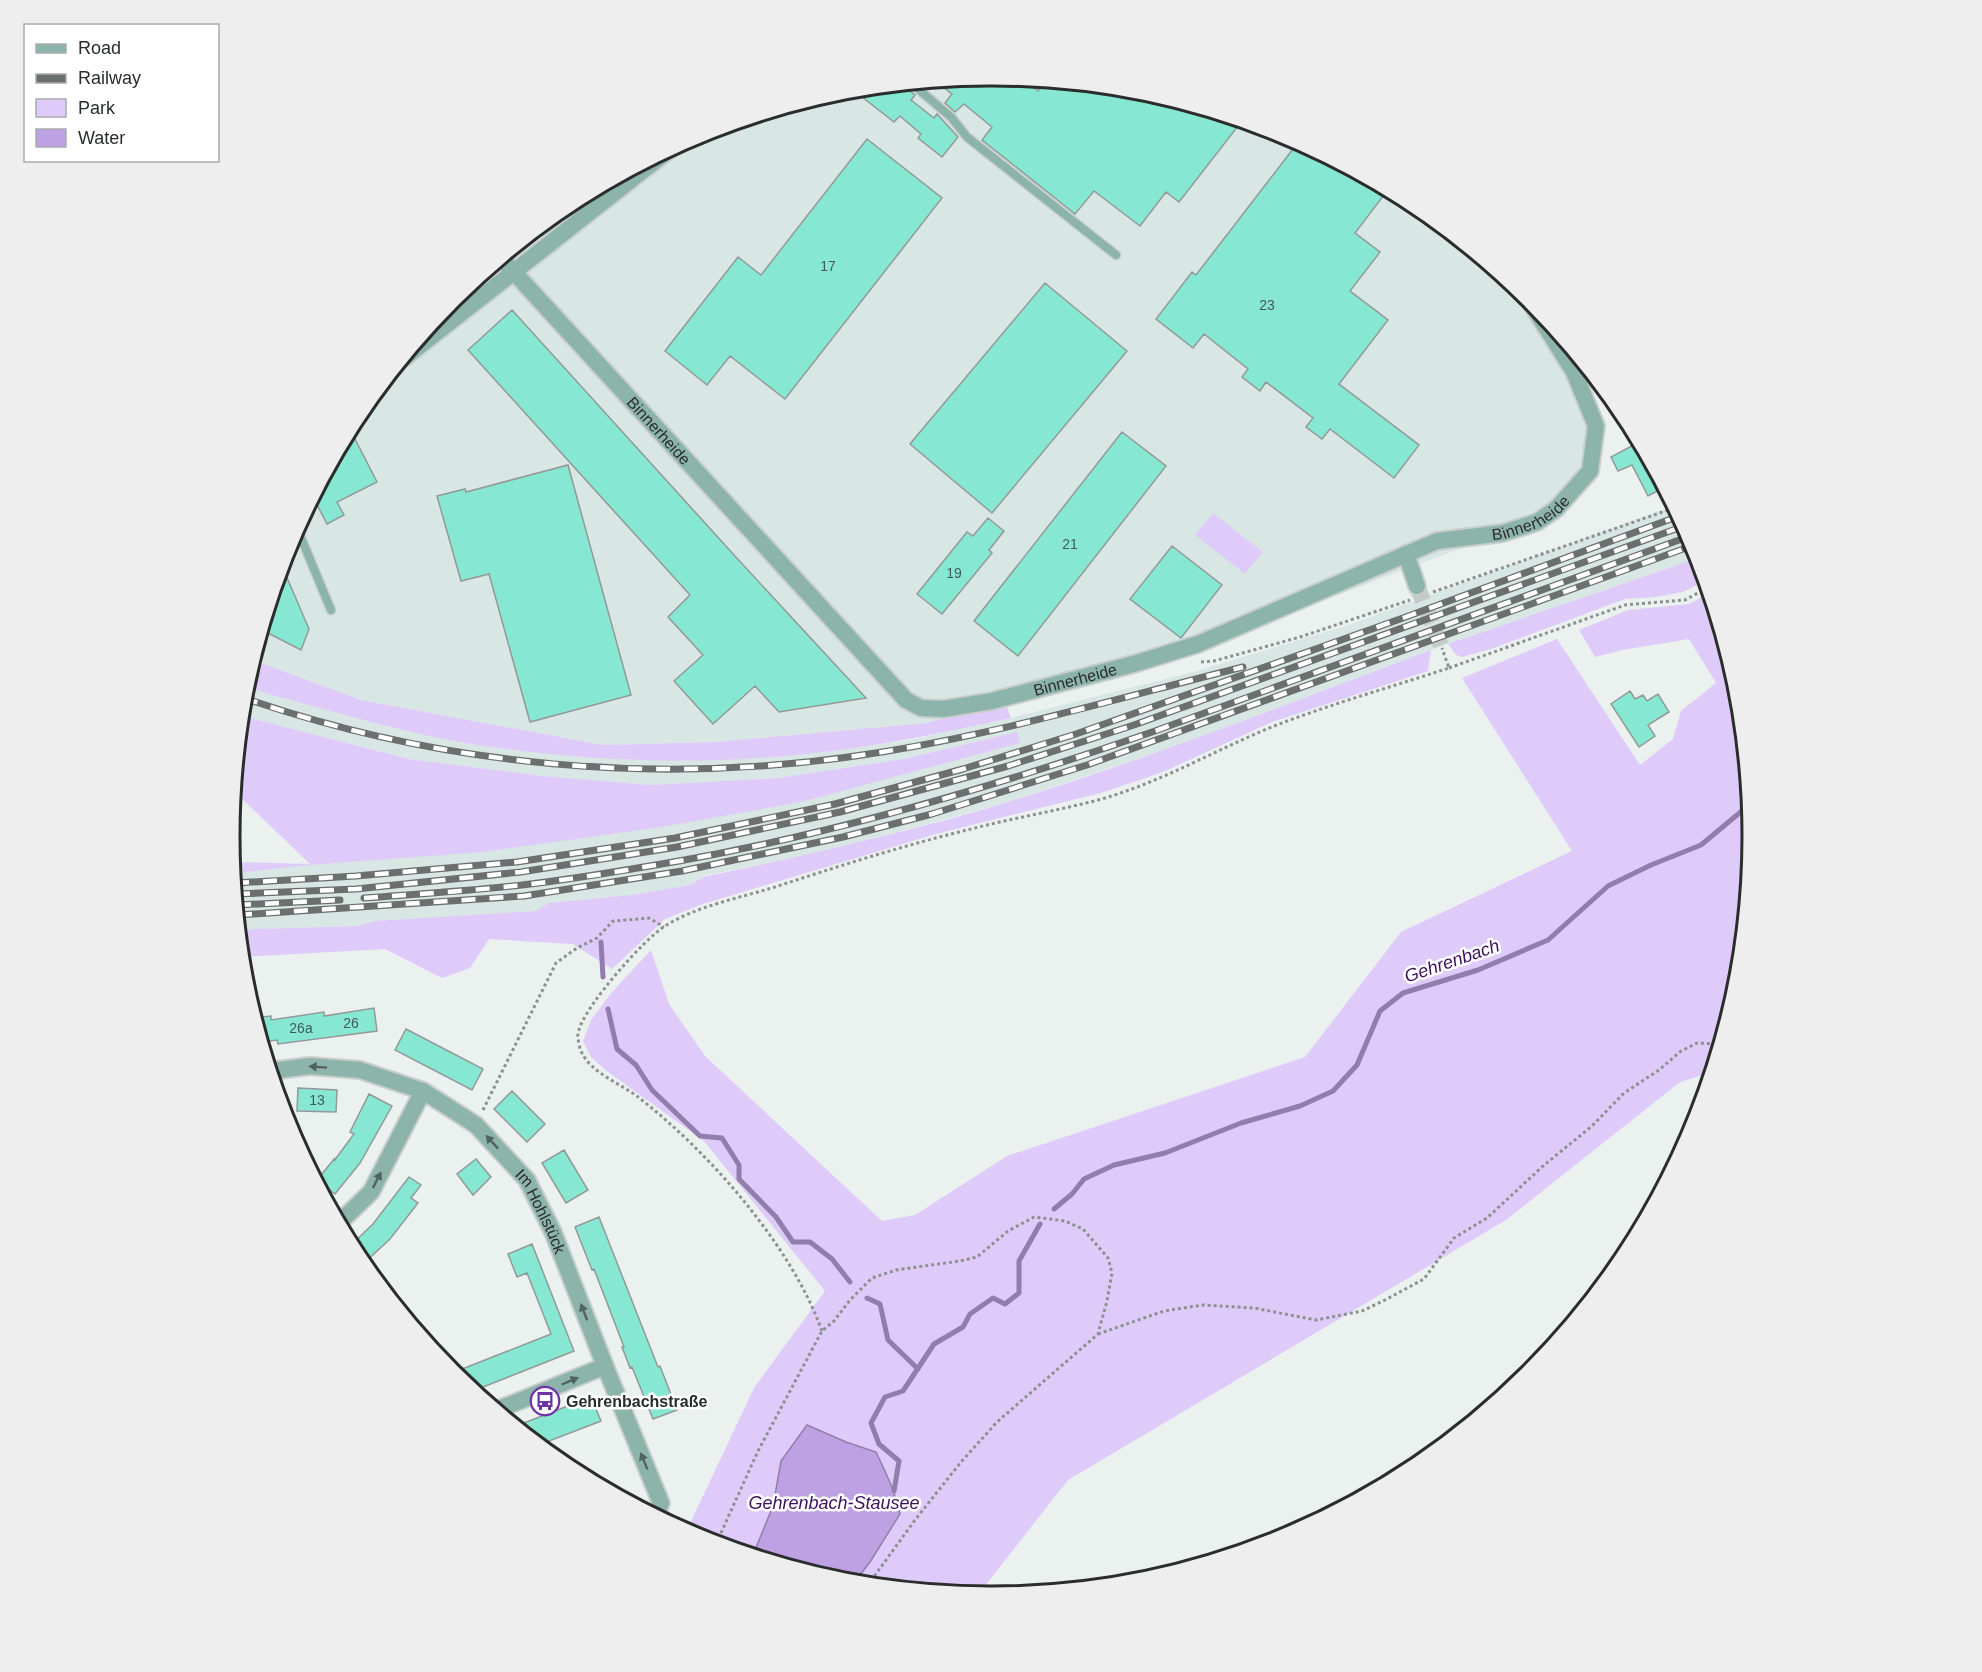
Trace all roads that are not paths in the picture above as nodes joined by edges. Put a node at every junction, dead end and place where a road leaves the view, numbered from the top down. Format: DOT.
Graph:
graph roads {
  1 [pos="919,89"];
  2 [pos="638,174"];
  3 [pos="1116,255"];
  4 [pos="506,264"];
  5 [pos="513,272"];
  6 [pos="431,337"];
  7 [pos="1554,340"];
  8 [pos="302,540"];
  9 [pos="1406,554"];
  10 [pos="1418,586"];
  11 [pos="331,610"];
  12 [pos="278,1070"];
  13 [pos="423,1091"];
  14 [pos="345,1217"];
  15 [pos="604,1366"];
  16 [pos="504,1407"];
  17 [pos="659,1509"];
  1 -- 3 [label="lane"];
  2 -- 5 [label="street"];
  4 -- 5 [label="street, Binnerheide"];
  5 -- 6 [label="street"];
  5 -- 9 [label="street, Binnerheide"];
  7 -- 9 [label="street, Binnerheide"];
  8 -- 11 [label="lane"];
  9 -- 10 [label="street"];
  13 -- 12 [label="street, Im Hohlstück, one-way"];
  14 -- 13 [label="street, one-way"];
  15 -- 13 [label="street, Im Hohlstück, one-way"];
  16 -- 15 [label="street, one-way"];
  17 -- 15 [label="street, Im Hohlstück, one-way"];
}
